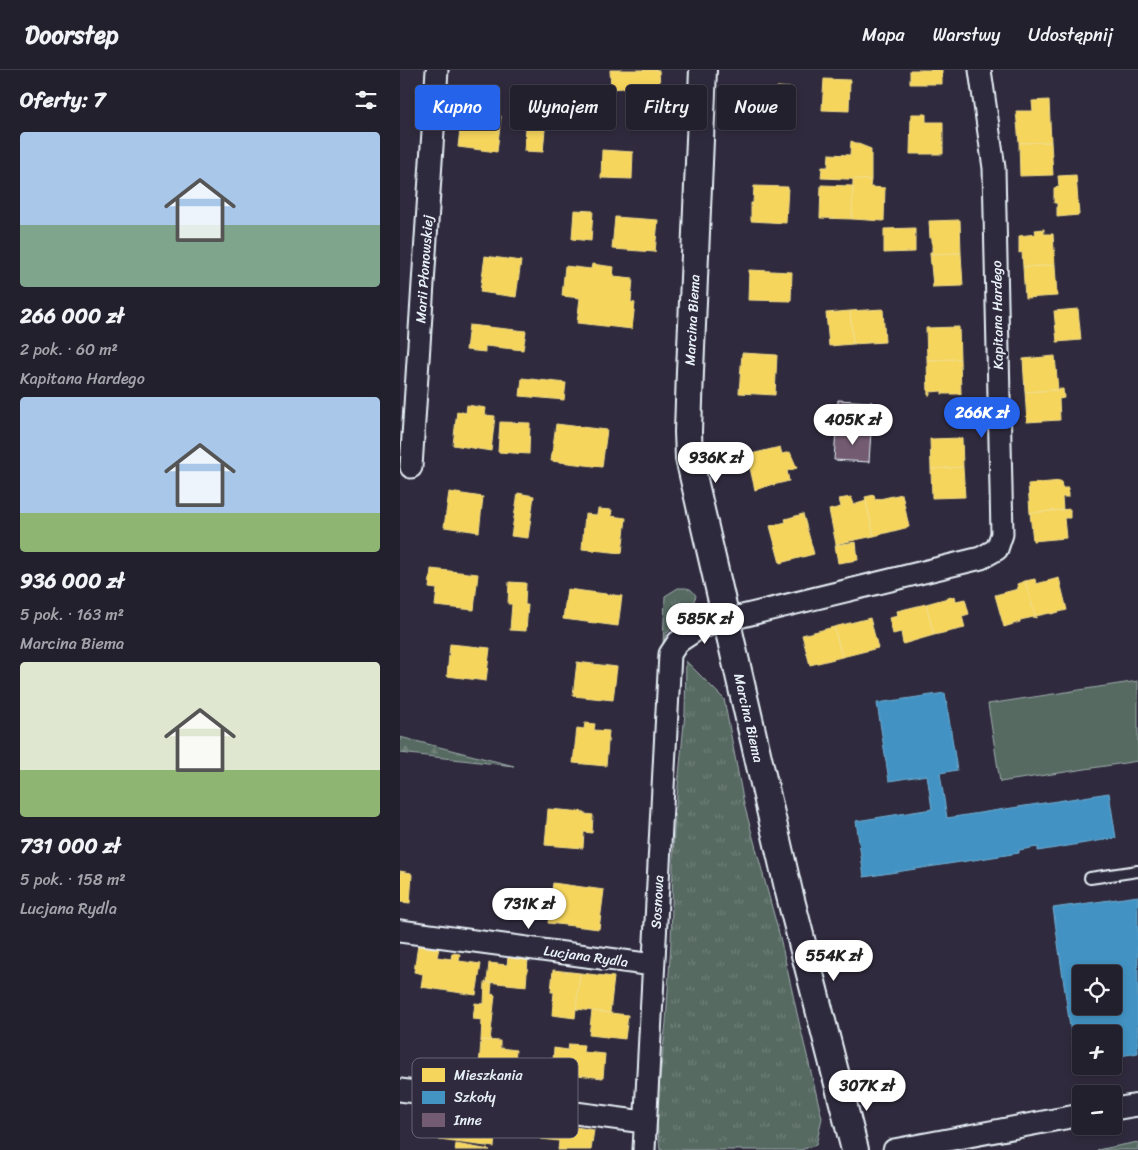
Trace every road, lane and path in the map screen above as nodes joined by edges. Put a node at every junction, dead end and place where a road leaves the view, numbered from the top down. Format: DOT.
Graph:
graph roads {
  1 [pos="437,70"];
  2 [pos="703,70"];
  3 [pos="980,70"];
  4 [pos="411,467"];
  5 [pos="726,620"];
  6 [pos="670,654"];
  7 [pos="1138,871"];
  8 [pos="1090,878"];
  9 [pos="400,931"];
  10 [pos="653,965"];
  11 [pos="1138,1105"];
  12 [pos="1122,1108"];
  13 [pos="578,1113"];
  14 [pos="1072,1117"];
  15 [pos="644,1122"];
  16 [pos="644,1150"];
  17 [pos="855,1150"];
  18 [pos="894,1150"];
  1 -- 4 [label="street, Marii Płonowskiej"];
  2 -- 5 [label="street, Marcina Biema"];
  3 -- 5 [label="street, Kapitana Hardego"];
  5 -- 6 [label="street, Kapitana Hardego"];
  5 -- 17 [label="street, Marcina Biema"];
  6 -- 10 [label="street, Sosnowa"];
  7 -- 8 [label="lane"];
  9 -- 10 [label="street, Lucjana Rydla"];
  10 -- 15 [label="street, Sosnowa"];
  11 -- 12 [label="street"];
  13 -- 15 [label="street"];
  14 -- 18 [label="street"];
  15 -- 16 [label="street, Sosnowa"];
}
